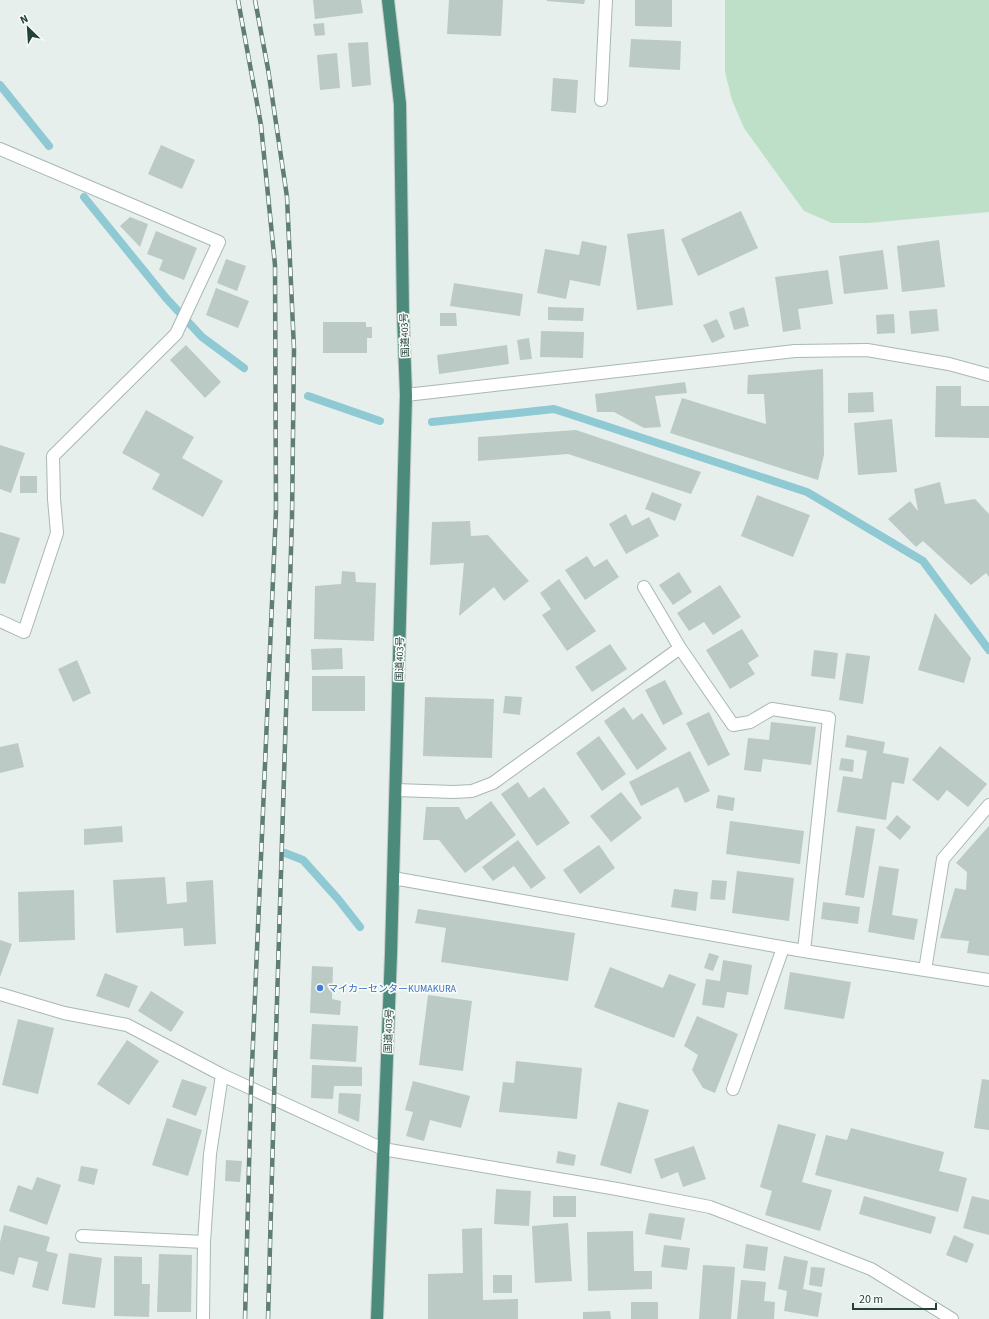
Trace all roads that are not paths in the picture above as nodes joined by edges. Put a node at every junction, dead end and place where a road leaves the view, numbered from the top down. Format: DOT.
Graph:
graph roads {
  1 [pos="388,0"];
  2 [pos="606,0"];
  3 [pos="601,100"];
  4 [pos="0,149"];
  5 [pos="989,375"];
  6 [pos="406,395"];
  7 [pos="644,587"];
  8 [pos="0,621"];
  9 [pos="680,648"];
  10 [pos="396,790"];
  11 [pos="989,805"];
  12 [pos="392,878"];
  13 [pos="783,948"];
  14 [pos="804,951"];
  15 [pos="925,970"];
  16 [pos="989,980"];
  17 [pos="0,994"];
  18 [pos="222,1075"];
  19 [pos="733,1089"];
  20 [pos="383,1149"];
  21 [pos="82,1236"];
  22 [pos="204,1242"];
  23 [pos="203,1319"];
  24 [pos="377,1319"];
  25 [pos="952,1319"];
  1 -- 6 [label="highway, 国道403号"];
  2 -- 3 [label="street"];
  4 -- 8 [label="street"];
  5 -- 6 [label="street"];
  6 -- 10 [label="highway, 国道403号"];
  7 -- 9 [label="street"];
  9 -- 10 [label="street"];
  9 -- 14 [label="street"];
  10 -- 12 [label="highway, 国道403号"];
  11 -- 15 [label="street"];
  12 -- 13 [label="street"];
  12 -- 20 [label="highway, 国道403号"];
  13 -- 14 [label="street"];
  13 -- 19 [label="street"];
  14 -- 15 [label="street"];
  15 -- 16 [label="street"];
  17 -- 18 [label="street"];
  18 -- 20 [label="street"];
  18 -- 22 [label="street"];
  20 -- 24 [label="highway, 国道403号"];
  20 -- 25 [label="street"];
  21 -- 22 [label="street"];
  22 -- 23 [label="street"];
}
